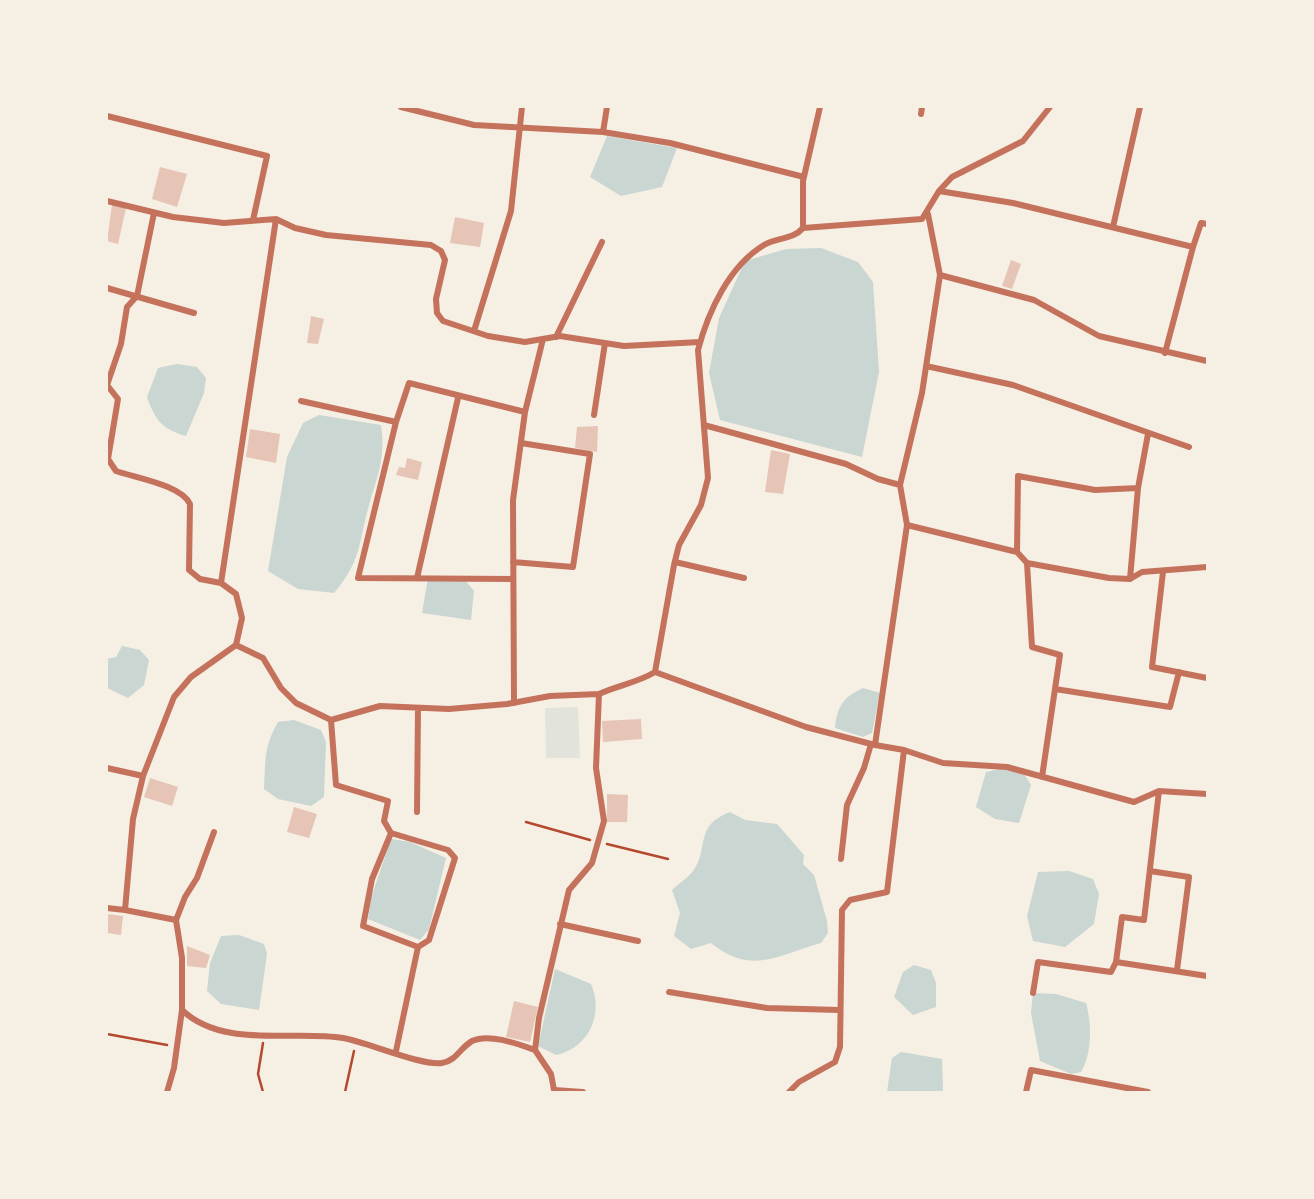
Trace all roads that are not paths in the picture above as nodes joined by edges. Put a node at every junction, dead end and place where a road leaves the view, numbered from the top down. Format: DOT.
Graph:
graph roads {
  1 [pos="401,107"];
  2 [pos="522,107"];
  3 [pos="607,107"];
  4 [pos="820,107"];
  5 [pos="1050,107"];
  6 [pos="1140,107"];
  7 [pos="107,116"];
  8 [pos="520,128"];
  9 [pos="603,132"];
  10 [pos="804,177"];
  11 [pos="939,191"];
  12 [pos="107,201"];
  13 [pos="154,213"];
  14 [pos="928,214"];
  15 [pos="276,219"];
  16 [pos="253,220"];
  17 [pos="1207,224"];
  18 [pos="1112,227"];
  19 [pos="803,228"];
  20 [pos="602,242"];
  21 [pos="1193,247"];
  22 [pos="940,275"];
  23 [pos="107,288"];
  24 [pos="137,296"];
  25 [pos="194,313"];
  26 [pos="474,331"];
  27 [pos="556,337"];
  28 [pos="542,339"];
  29 [pos="700,342"];
  30 [pos="605,343"];
  31 [pos="1166,353"];
  32 [pos="1207,361"];
  33 [pos="926,366"];
  34 [pos="107,385"];
  35 [pos="457,398"];
  36 [pos="301,401"];
  37 [pos="525,412"];
  38 [pos="594,415"];
  39 [pos="396,422"];
  40 [pos="704,425"];
  41 [pos="1149,434"];
  42 [pos="521,443"];
  43 [pos="1188,447"];
  44 [pos="900,485"];
  45 [pos="1138,488"];
  46 [pos="907,525"];
  47 [pos="1017,552"];
  48 [pos="513,562"];
  49 [pos="675,562"];
  50 [pos="1027,563"];
  51 [pos="1207,567"];
  52 [pos="1163,572"];
  53 [pos="417,578"];
  54 [pos="744,578"];
  55 [pos="513,579"];
  56 [pos="1130,579"];
  57 [pos="222,583"];
  58 [pos="236,645"];
  59 [pos="655,672"];
  60 [pos="1180,672"];
  61 [pos="1207,678"];
  62 [pos="1055,689"];
  63 [pos="599,694"];
  64 [pos="514,703"];
  65 [pos="418,708"];
  66 [pos="331,720"];
  67 [pos="873,744"];
  68 [pos="904,750"];
  69 [pos="107,768"];
  70 [pos="143,776"];
  71 [pos="1042,777"];
  72 [pos="1159,791"];
  73 [pos="1207,794"];
  74 [pos="417,812"];
  75 [pos="214,832"];
  76 [pos="391,833"];
  77 [pos="841,859"];
  78 [pos="1150,871"];
  79 [pos="107,908"];
  80 [pos="125,910"];
  81 [pos="177,920"];
  82 [pos="560,924"];
  83 [pos="638,941"];
  84 [pos="418,947"];
  85 [pos="1116,962"];
  86 [pos="1177,970"];
  87 [pos="1207,975"];
  88 [pos="669,992"];
  89 [pos="1033,993"];
  90 [pos="182,1010"];
  91 [pos="839,1010"];
  92 [pos="535,1050"];
  93 [pos="396,1051"];
  94 [pos="554,1091"];
  95 [pos="167,1092"];
  96 [pos="583,1092"];
  97 [pos="789,1092"];
  98 [pos="1026,1092"];
  99 [pos="1148,1092"];
  1 -- 8 [label="street"];
  2 -- 8 [label="street"];
  3 -- 9 [label="street"];
  4 -- 10 [label="street"];
  5 -- 11 [label="street"];
  6 -- 18 [label="street"];
  7 -- 16 [label="street"];
  8 -- 9 [label="street"];
  8 -- 26 [label="street"];
  9 -- 10 [label="street"];
  10 -- 19 [label="street"];
  11 -- 14 [label="street"];
  11 -- 18 [label="street"];
  12 -- 13 [label="street"];
  13 -- 16 [label="street"];
  13 -- 24 [label="street"];
  14 -- 19 [label="street"];
  14 -- 22 [label="street"];
  15 -- 16 [label="street"];
  15 -- 26 [label="street"];
  15 -- 57 [label="street"];
  17 -- 21 [label="street"];
  18 -- 21 [label="street"];
  19 -- 29 [label="street"];
  20 -- 27 [label="street"];
  21 -- 31 [label="street"];
  22 -- 31 [label="street"];
  22 -- 33 [label="street"];
  23 -- 24 [label="street"];
  24 -- 25 [label="street"];
  24 -- 34 [label="street"];
  26 -- 28 [label="street"];
  27 -- 28 [label="street"];
  27 -- 30 [label="street"];
  28 -- 37 [label="street"];
  29 -- 30 [label="street"];
  29 -- 40 [label="street"];
  30 -- 38 [label="street"];
  31 -- 32 [label="street"];
  33 -- 41 [label="street"];
  33 -- 44 [label="street"];
  34 -- 57 [label="street"];
  35 -- 37 [label="street"];
  35 -- 39 [label="street"];
  35 -- 53 [label="street"];
  36 -- 39 [label="street"];
  37 -- 42 [label="street"];
  39 -- 53 [label="street"];
  40 -- 44 [label="street"];
  40 -- 49 [label="street"];
  41 -- 43 [label="street"];
  41 -- 45 [label="street"];
  42 -- 48 [label="street"];
  42 -- 48 [label="street"];
  44 -- 46 [label="street"];
  45 -- 47 [label="street"];
  45 -- 56 [label="street"];
  46 -- 47 [label="street"];
  46 -- 67 [label="street"];
  47 -- 50 [label="street"];
  48 -- 55 [label="street"];
  49 -- 54 [label="street"];
  49 -- 59 [label="street"];
  50 -- 56 [label="street"];
  50 -- 62 [label="street"];
  51 -- 52 [label="street"];
  52 -- 56 [label="street"];
  52 -- 60 [label="street"];
  53 -- 55 [label="street"];
  55 -- 64 [label="street"];
  57 -- 58 [label="street"];
  58 -- 66 [label="street"];
  58 -- 70 [label="street"];
  59 -- 63 [label="street"];
  59 -- 67 [label="street"];
  60 -- 61 [label="street"];
  60 -- 62 [label="street"];
  62 -- 71 [label="street"];
  63 -- 64 [label="street"];
  63 -- 82 [label="street"];
  64 -- 65 [label="street"];
  65 -- 66 [label="street"];
  65 -- 74 [label="street"];
  66 -- 76 [label="street"];
  67 -- 68 [label="street"];
  67 -- 77 [label="street"];
  68 -- 71 [label="street"];
  68 -- 91 [label="street"];
  69 -- 70 [label="street"];
  70 -- 80 [label="street"];
  71 -- 72 [label="street"];
  72 -- 73 [label="street"];
  72 -- 78 [label="street"];
  75 -- 81 [label="street"];
  76 -- 84 [label="street"];
  76 -- 84 [label="street"];
  78 -- 85 [label="street"];
  78 -- 86 [label="street"];
  79 -- 80 [label="street"];
  80 -- 81 [label="street"];
  81 -- 90 [label="street"];
  82 -- 83 [label="street"];
  82 -- 92 [label="street"];
  84 -- 93 [label="street"];
  85 -- 86 [label="street"];
  85 -- 89 [label="street"];
  86 -- 87 [label="street"];
  88 -- 91 [label="street"];
  90 -- 93 [label="street"];
  90 -- 95 [label="street"];
  91 -- 97 [label="street"];
  92 -- 93 [label="street"];
  92 -- 94 [label="street"];
  94 -- 96 [label="street"];
  98 -- 99 [label="street"];
}
